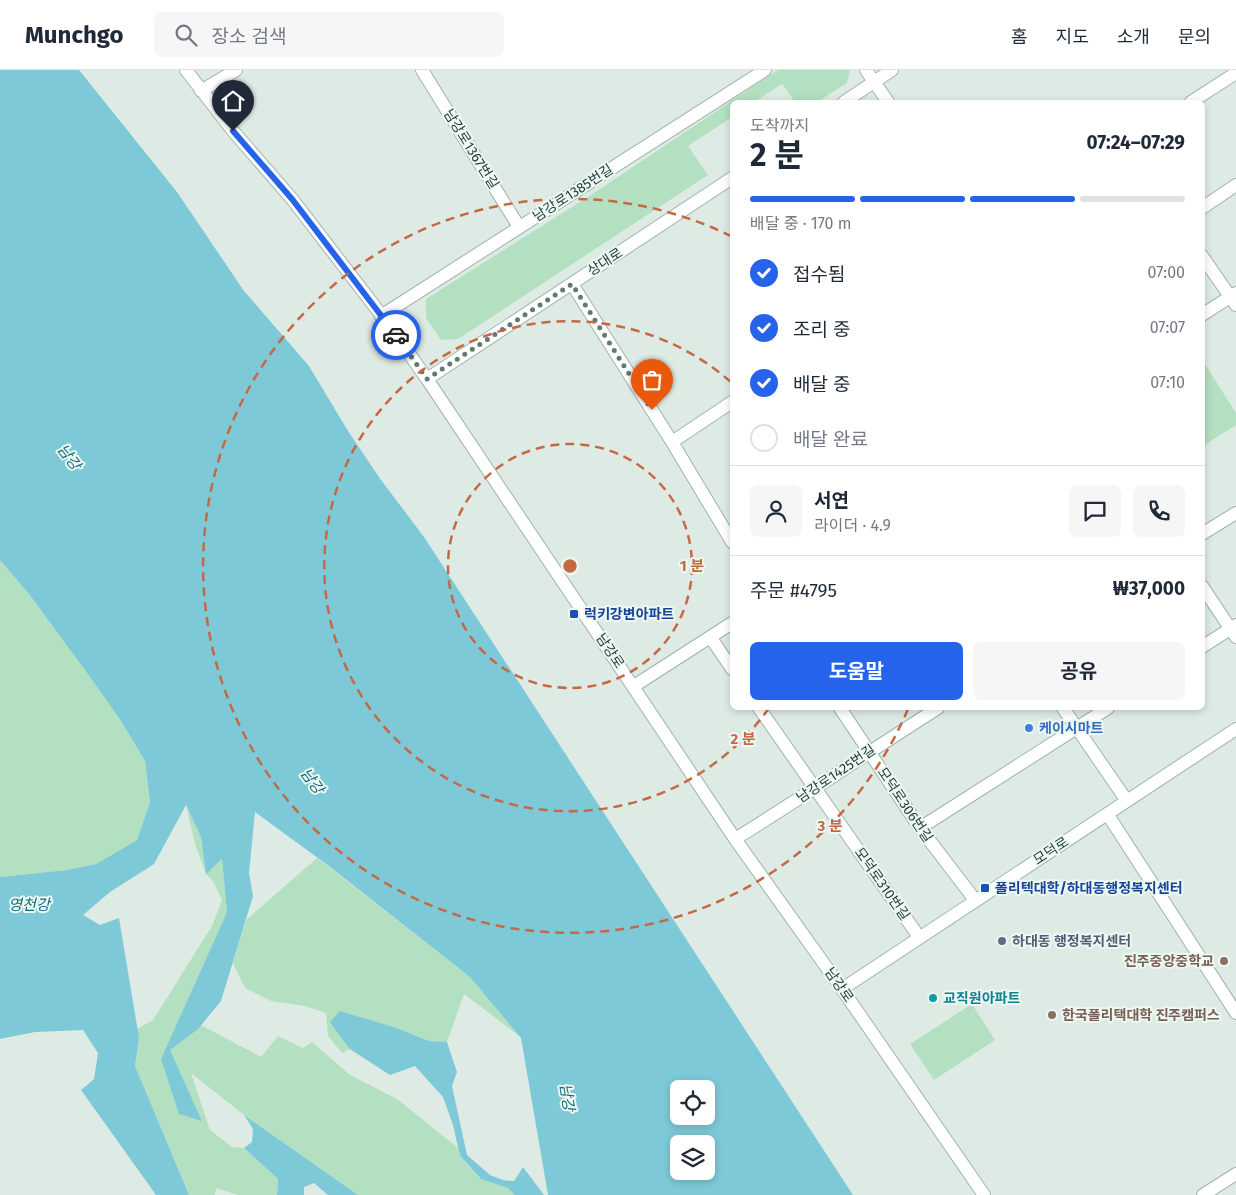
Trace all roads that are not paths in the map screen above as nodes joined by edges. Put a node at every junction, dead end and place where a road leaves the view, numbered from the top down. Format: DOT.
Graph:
graph roads {
  1 [pos="180,70"];
  2 [pos="186,70"];
  3 [pos="236,70"];
  4 [pos="422,70"];
  5 [pos="765,70"];
  6 [pos="866,70"];
  7 [pos="892,70"];
  8 [pos="1236,73"];
  9 [pos="874,82"];
  10 [pos="202,91"];
  11 [pos="847,100"];
  12 [pos="887,100"];
  13 [pos="1194,100"];
  14 [pos="233,131"];
  15 [pos="730,179"];
  16 [pos="1236,185"];
  17 [pos="1205,206"];
  18 [pos="520,227"];
  19 [pos="1205,260"];
  20 [pos="572,284"];
  21 [pos="1234,298"];
  22 [pos="1205,313"];
  23 [pos="381,316"];
  24 [pos="427,379"];
  25 [pos="730,403"];
  26 [pos="672,442"];
  27 [pos="1236,513"];
  28 [pos="728,526"];
  29 [pos="1205,532"];
  30 [pos="1205,590"];
  31 [pos="730,624"];
  32 [pos="1234,631"];
  33 [pos="711,638"];
  34 [pos="1205,646"];
  35 [pos="730,666"];
  36 [pos="634,686"];
  37 [pos="760,710"];
  38 [pos="841,710"];
  39 [pos="935,710"];
  40 [pos="1064,710"];
  41 [pos="1105,710"];
  42 [pos="1076,728"];
  43 [pos="1236,729"];
  44 [pos="869,752"];
  45 [pos="815,789"];
  46 [pos="1127,801"];
  47 [pos="1108,815"];
  48 [pos="920,828"];
  49 [pos="734,839"];
  50 [pos="975,900"];
  51 [pos="919,937"];
  52 [pos="842,989"];
  53 [pos="1236,1013"];
  54 [pos="1236,1174"];
  55 [pos="984,1195"];
  56 [pos="1203,1195"];
  1 -- 14 [label="street"];
  2 -- 10 [label="street, 남강로"];
  3 -- 10 [label="street"];
  4 -- 18 [label="street, 남강로1367번길"];
  5 -- 18 [label="street, 남강로1385번길"];
  6 -- 9 [label="street"];
  7 -- 9 [label="street"];
  8 -- 13 [label="street"];
  9 -- 11 [label="street"];
  9 -- 12 [label="street"];
  10 -- 14 [label="street, 남강로"];
  14 -- 23 [label="street, 남강로"];
  15 -- 20 [label="street, 상대로"];
  16 -- 17 [label="street"];
  18 -- 23 [label="street, 남강로1385번길"];
  19 -- 21 [label="street"];
  20 -- 24 [label="street, 상대로"];
  20 -- 26 [label="street"];
  21 -- 22 [label="street"];
  23 -- 24 [label="street, 남강로"];
  24 -- 36 [label="street, 남강로"];
  25 -- 26 [label="street"];
  26 -- 28 [label="street"];
  27 -- 29 [label="street"];
  30 -- 32 [label="street"];
  31 -- 33 [label="street"];
  32 -- 34 [label="street"];
  33 -- 35 [label="street"];
  33 -- 36 [label="street"];
  36 -- 49 [label="street, 남강로"];
  37 -- 45 [label="street, 모덕로310번길"];
  38 -- 44 [label="street, 모덕로306번길"];
  39 -- 44 [label="street, 남강로1425번길"];
  40 -- 42 [label="street"];
  41 -- 42 [label="street"];
  42 -- 46 [label="street"];
  42 -- 48 [label="street"];
  43 -- 46 [label="street, 모덕로"];
  44 -- 45 [label="street, 남강로1425번길"];
  44 -- 48 [label="street, 모덕로306번길"];
  45 -- 49 [label="street, 남강로1425번길"];
  45 -- 51 [label="street, 모덕로310번길"];
  46 -- 47 [label="street, 모덕로"];
  47 -- 50 [label="street, 모덕로"];
  47 -- 53 [label="street"];
  48 -- 50 [label="street, 모덕로306번길"];
  49 -- 52 [label="street, 남강로"];
  50 -- 51 [label="street, 모덕로"];
  51 -- 52 [label="street, 모덕로"];
  52 -- 55 [label="street, 남강로"];
  54 -- 56 [label="street"];
}
